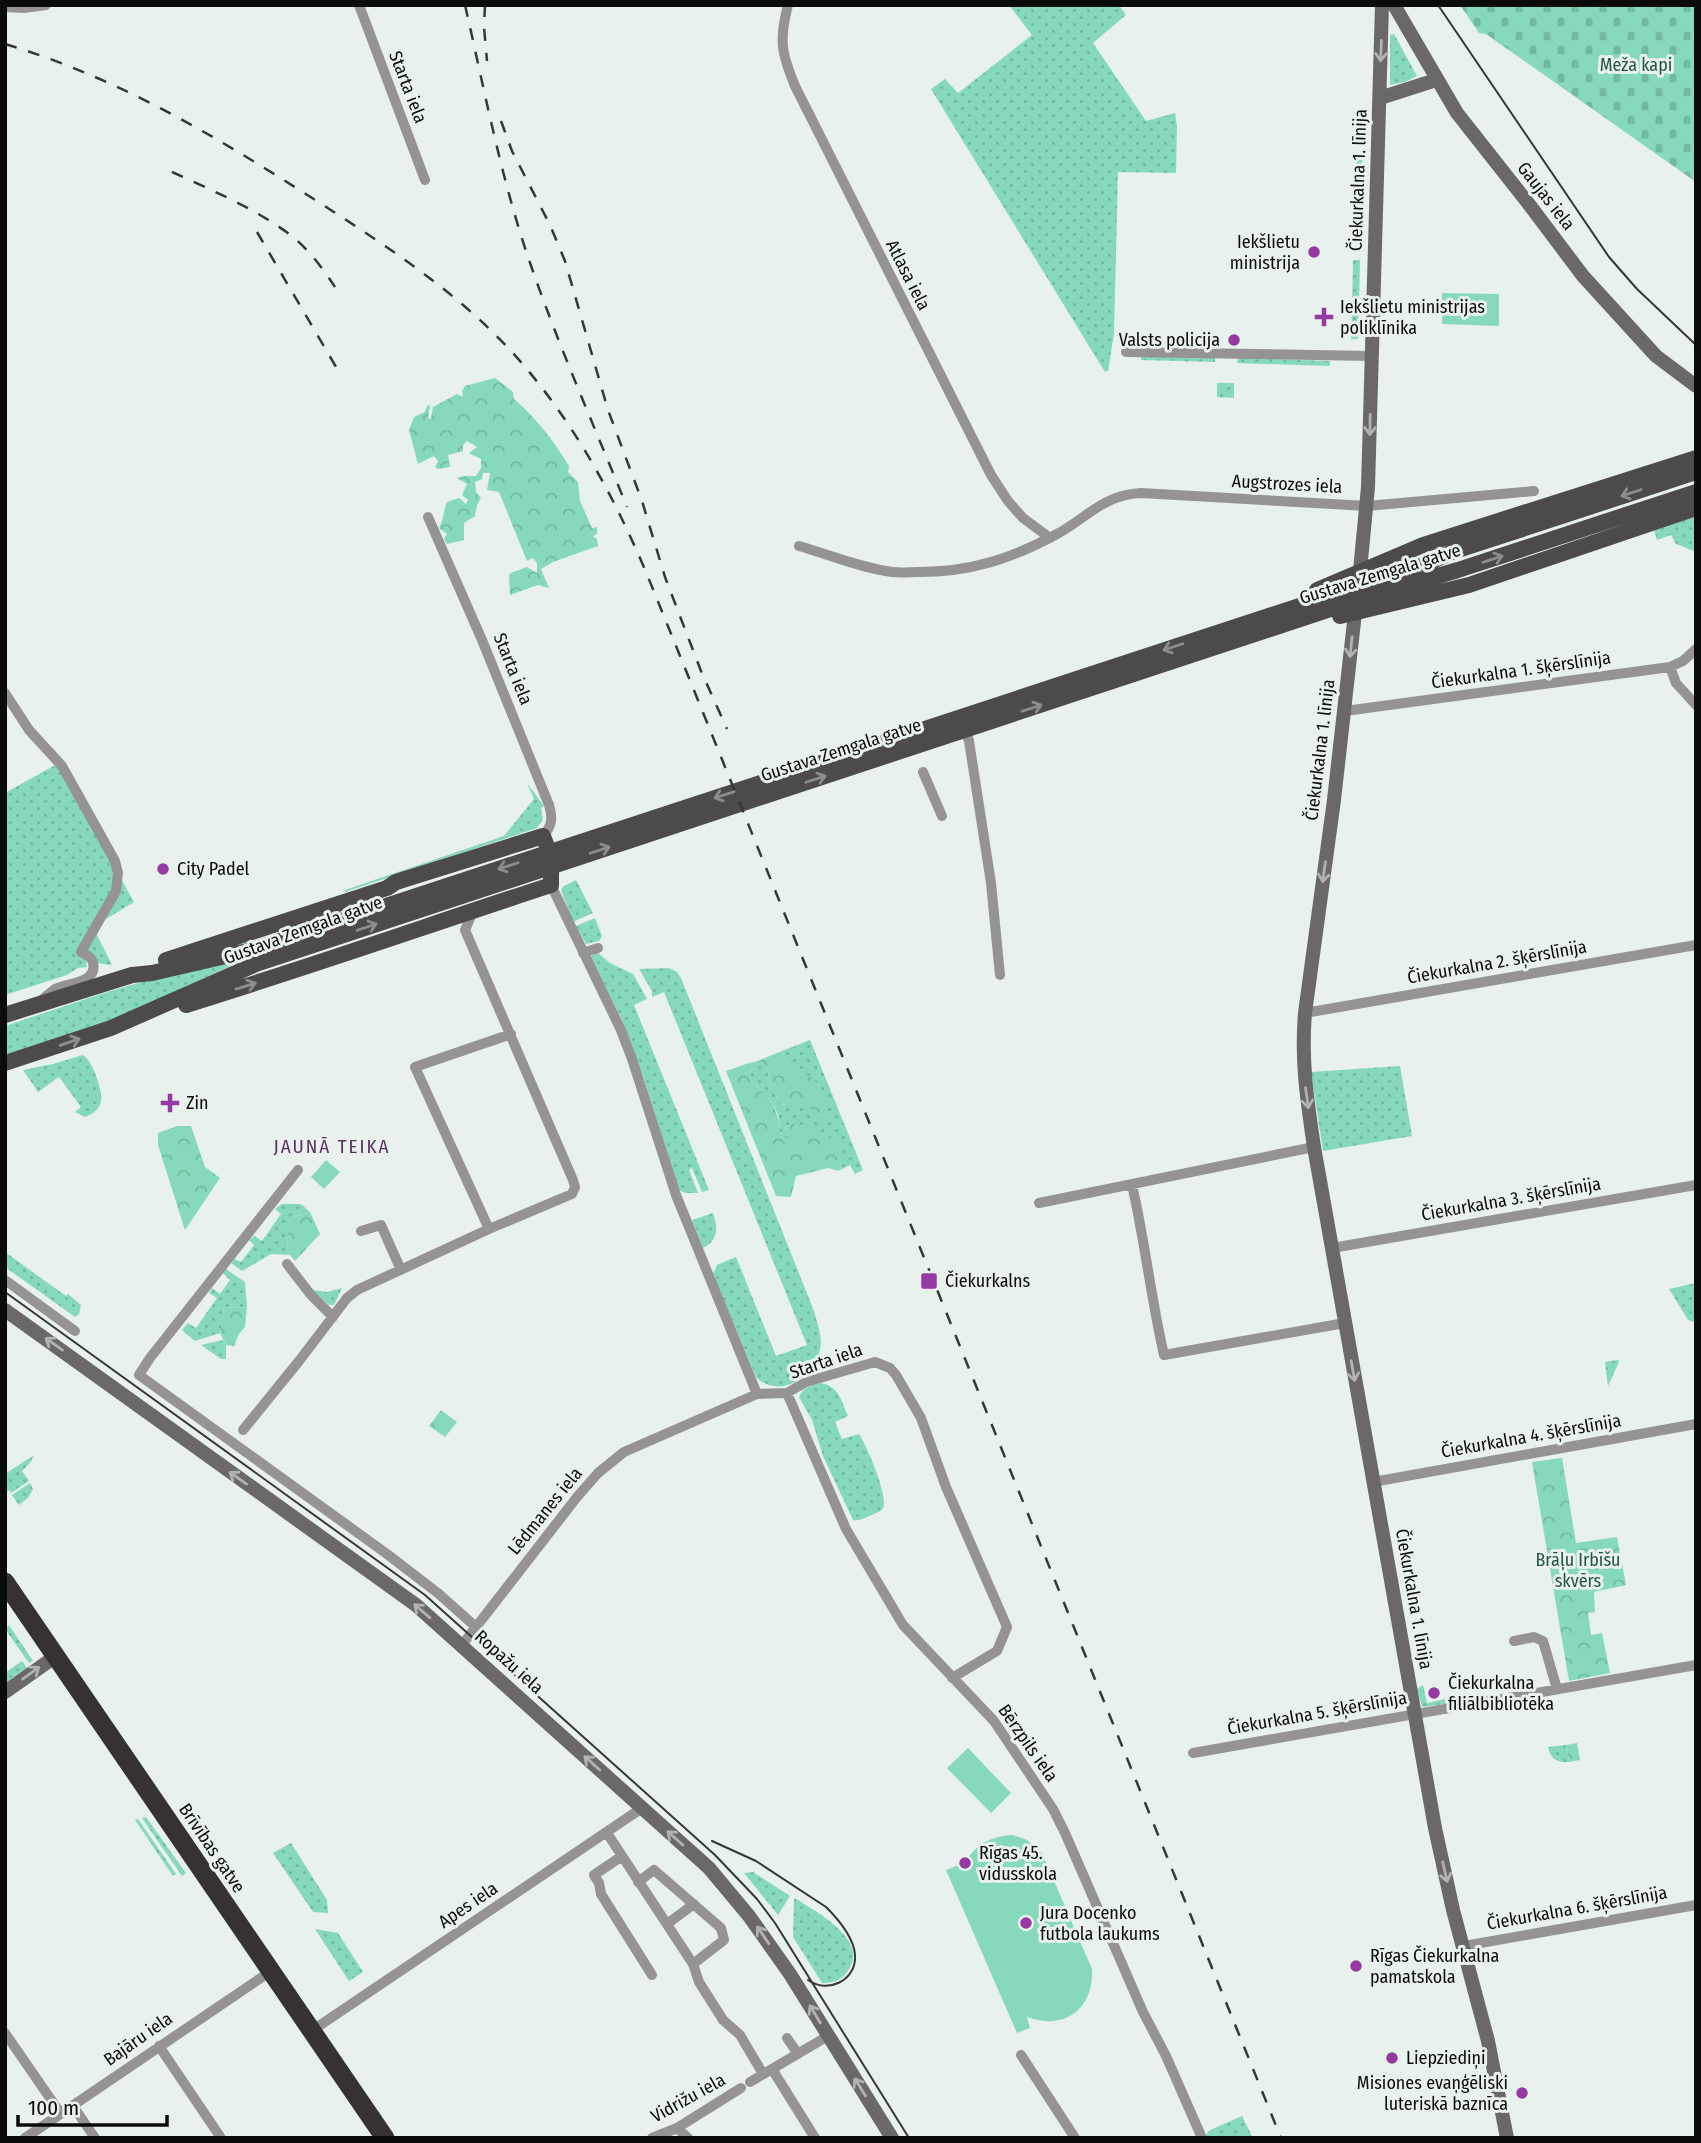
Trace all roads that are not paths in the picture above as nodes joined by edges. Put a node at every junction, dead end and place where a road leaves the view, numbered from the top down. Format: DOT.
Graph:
graph roads {
  1 [pos="46,5"];
  2 [pos="359,5"];
  3 [pos="788,5"];
  4 [pos="1382,5"];
  5 [pos="1394,5"];
  6 [pos="5,7"];
  7 [pos="1436,80"];
  8 [pos="1380,98"];
  9 [pos="425,180"];
  10 [pos="1126,352"];
  11 [pos="1372,356"];
  12 [pos="1696,386"];
  13 [pos="1696,458"];
  14 [pos="1696,472"];
  15 [pos="1535,491"];
  16 [pos="1696,492"];
  17 [pos="1367,506"];
  18 [pos="1696,509"];
  19 [pos="428,517"];
  20 [pos="1050,538"];
  21 [pos="799,546"];
  22 [pos="1239,632"];
  23 [pos="1696,649"];
  24 [pos="1670,667"];
  25 [pos="5,692"];
  26 [pos="1696,705"];
  27 [pos="1345,711"];
  28 [pos="959,712"];
  29 [pos="923,772"];
  30 [pos="942,816"];
  31 [pos="543,836"];
  32 [pos="551,885"];
  33 [pos="393,911"];
  34 [pos="473,911"];
  35 [pos="442,922"];
  36 [pos="465,930"];
  37 [pos="1696,945"];
  38 [pos="598,948"];
  39 [pos="583,953"];
  40 [pos="132,975"];
  41 [pos="1000,975"];
  42 [pos="38,1004"];
  43 [pos="1305,1013"];
  44 [pos="5,1015"];
  45 [pos="111,1028"];
  46 [pos="511,1034"];
  47 [pos="5,1063"];
  48 [pos="1314,1147"];
  49 [pos="298,1170"];
  50 [pos="1132,1185"];
  51 [pos="1696,1185"];
  52 [pos="1039,1203"];
  53 [pos="489,1228"];
  54 [pos="361,1231"];
  55 [pos="1332,1248"];
  56 [pos="287,1264"];
  57 [pos="401,1270"];
  58 [pos="5,1280"];
  59 [pos="5,1310"];
  60 [pos="333,1317"];
  61 [pos="1345,1323"];
  62 [pos="75,1331"];
  63 [pos="787,1393"];
  64 [pos="757,1394"];
  65 [pos="1696,1424"];
  66 [pos="243,1430"];
  67 [pos="1373,1482"];
  68 [pos="5,1582"];
  69 [pos="477,1628"];
  70 [pos="1514,1641"];
  71 [pos="461,1645"];
  72 [pos="56,1656"];
  73 [pos="1696,1665"];
  74 [pos="952,1678"];
  75 [pos="1557,1689"];
  76 [pos="5,1692"];
  77 [pos="1415,1714"];
  78 [pos="1193,1753"];
  79 [pos="642,1808"];
  80 [pos="607,1833"];
  81 [pos="622,1856"];
  82 [pos="666,1880"];
  83 [pos="638,1881"];
  84 [pos="646,1893"];
  85 [pos="694,1904"];
  86 [pos="1696,1905"];
  87 [pos="667,1924"];
  88 [pos="1464,1946"];
  89 [pos="693,1964"];
  90 [pos="271,1971"];
  91 [pos="652,1975"];
  92 [pos="313,2030"];
  93 [pos="5,2033"];
  94 [pos="828,2036"];
  95 [pos="787,2038"];
  96 [pos="159,2046"];
  97 [pos="798,2054"];
  98 [pos="1021,2055"];
  99 [pos="768,2072"];
  100 [pos="73,2106"];
  101 [pos="61,2114"];
  102 [pos="677,2128"];
  103 [pos="1197,2136"];
  104 [pos="24,2138"];
  105 [pos="95,2138"];
  106 [pos="221,2138"];
  107 [pos="385,2138"];
  108 [pos="652,2138"];
  109 [pos="688,2138"];
  110 [pos="815,2138"];
  111 [pos="892,2138"];
  112 [pos="1075,2138"];
  113 [pos="1507,2138"];
  1 -- 6 [label="street"];
  2 -- 9 [label="street, Starta iela"];
  3 -- 20 [label="street, Atlasa iela"];
  4 -- 8 [label="street, Čiekurkalna 1. līnija, one-way"];
  5 -- 7 [label="street, Gaujas iela"];
  7 -- 8 [label="street"];
  7 -- 12 [label="street, Gaujas iela"];
  8 -- 11 [label="street, Čiekurkalna 1. līnija"];
  10 -- 11 [label="street"];
  11 -- 17 [label="street, Čiekurkalna 1. līnija, one-way"];
  13 -- 22 [label="main road"];
  14 -- 22 [label="main road, Gustava Zemgala gatve, one-way"];
  15 -- 17 [label="street, Augstrozes iela"];
  22 -- 16 [label="main road, Gustava Zemgala gatve, one-way"];
  17 -- 20 [label="street, Augstrozes iela"];
  17 -- 27 [label="street, Čiekurkalna 1. līnija, one-way"];
  18 -- 22 [label="main road"];
  19 -- 31 [label="street, Starta iela"];
  20 -- 21 [label="street, Augstrozes iela"];
  22 -- 33 [label="main road, Gustava Zemgala gatve"];
  23 -- 24 [label="street, Čiekurkalna 1. šķērslīnija"];
  24 -- 26 [label="street"];
  24 -- 27 [label="street, Čiekurkalna 1. šķērslīnija"];
  25 -- 42 [label="street"];
  27 -- 43 [label="street, Čiekurkalna 1. līnija, one-way"];
  28 -- 41 [label="street"];
  29 -- 30 [label="street"];
  31 -- 32 [label="main road"];
  31 -- 40 [label="main road"];
  32 -- 34 [label="main road"];
  32 -- 39 [label="street"];
  33 -- 40 [label="main road, Gustava Zemgala gatve"];
  45 -- 33 [label="main road, Gustava Zemgala gatve, one-way"];
  34 -- 35 [label="main road"];
  34 -- 36 [label="street"];
  35 -- 36 [label="street"];
  45 -- 35 [label="main road, one-way"];
  36 -- 46 [label="street"];
  37 -- 43 [label="street, Čiekurkalna 2. šķērslīnija"];
  38 -- 39 [label="street"];
  39 -- 64 [label="street"];
  40 -- 42 [label="main road, Gustava Zemgala gatve"];
  42 -- 44 [label="main road, Gustava Zemgala gatve"];
  43 -- 48 [label="street, Čiekurkalna 1. līnija, one-way"];
  47 -- 45 [label="main road, Gustava Zemgala gatve, one-way"];
  46 -- 53 [label="street"];
  46 -- 53 [label="street"];
  48 -- 50 [label="street"];
  48 -- 55 [label="street, Čiekurkalna 1. līnija"];
  49 -- 69 [label="street, Ropažu iela"];
  50 -- 52 [label="street"];
  50 -- 61 [label="street"];
  51 -- 55 [label="street, Čiekurkalna 3. šķērslīnija"];
  53 -- 57 [label="street"];
  54 -- 57 [label="street"];
  55 -- 61 [label="street, Čiekurkalna 1. līnija"];
  56 -- 60 [label="street"];
  57 -- 60 [label="street"];
  58 -- 62 [label="street"];
  71 -- 59 [label="street, Ropažu iela, one-way"];
  60 -- 66 [label="street"];
  61 -- 67 [label="street, Čiekurkalna 1. līnija, one-way"];
  63 -- 64 [label="street, Starta iela"];
  63 -- 74 [label="street, Bērzpils iela"];
  63 -- 74 [label="street, Starta iela"];
  64 -- 69 [label="street, Lēdmanes iela"];
  65 -- 67 [label="street, Čiekurkalna 4. šķērslīnija"];
  67 -- 77 [label="street, Čiekurkalna 1. līnija"];
  68 -- 72 [label="highway, Brīvības gatve"];
  69 -- 71 [label="street, Lēdmanes iela"];
  70 -- 75 [label="street"];
  79 -- 71 [label="street, Ropažu iela, one-way"];
  76 -- 72 [label="street, one-way"];
  72 -- 90 [label="highway, Brīvības gatve"];
  73 -- 75 [label="street, Čiekurkalna 5. šķērslīnija"];
  74 -- 103 [label="street, Bērzpils iela"];
  75 -- 77 [label="street, Čiekurkalna 5. šķērslīnija"];
  77 -- 78 [label="street, Čiekurkalna 5. šķērslīnija"];
  77 -- 88 [label="street, Čiekurkalna 1. līnija, one-way"];
  79 -- 80 [label="street, Apes iela"];
  94 -- 79 [label="street, Ropažu iela, one-way"];
  80 -- 81 [label="street"];
  80 -- 92 [label="street, Apes iela"];
  81 -- 83 [label="street"];
  81 -- 91 [label="street"];
  82 -- 83 [label="street"];
  82 -- 84 [label="street"];
  82 -- 85 [label="street"];
  83 -- 84 [label="street"];
  84 -- 87 [label="street"];
  85 -- 87 [label="street"];
  85 -- 89 [label="street"];
  86 -- 88 [label="street, Čiekurkalna 6. šķērslīnija"];
  87 -- 89 [label="street"];
  88 -- 113 [label="street, Čiekurkalna 1. līnija"];
  89 -- 99 [label="street"];
  90 -- 92 [label="highway, Brīvības gatve"];
  90 -- 96 [label="street, Bajāru iela"];
  92 -- 107 [label="highway, Brīvības gatve"];
  93 -- 101 [label="street"];
  94 -- 97 [label="street, Vidrižu iela"];
  111 -- 94 [label="street, Ropažu iela, one-way"];
  95 -- 97 [label="street"];
  96 -- 100 [label="street, Bajāru iela"];
  96 -- 106 [label="street"];
  97 -- 99 [label="street, Vidrižu iela"];
  98 -- 112 [label="street"];
  99 -- 102 [label="street, Vidrižu iela"];
  99 -- 110 [label="street"];
  100 -- 101 [label="street, Bajāru iela"];
  100 -- 105 [label="street"];
  101 -- 104 [label="street, Bajāru iela"];
  102 -- 108 [label="street, Vidrižu iela"];
  102 -- 109 [label="street"];
}
